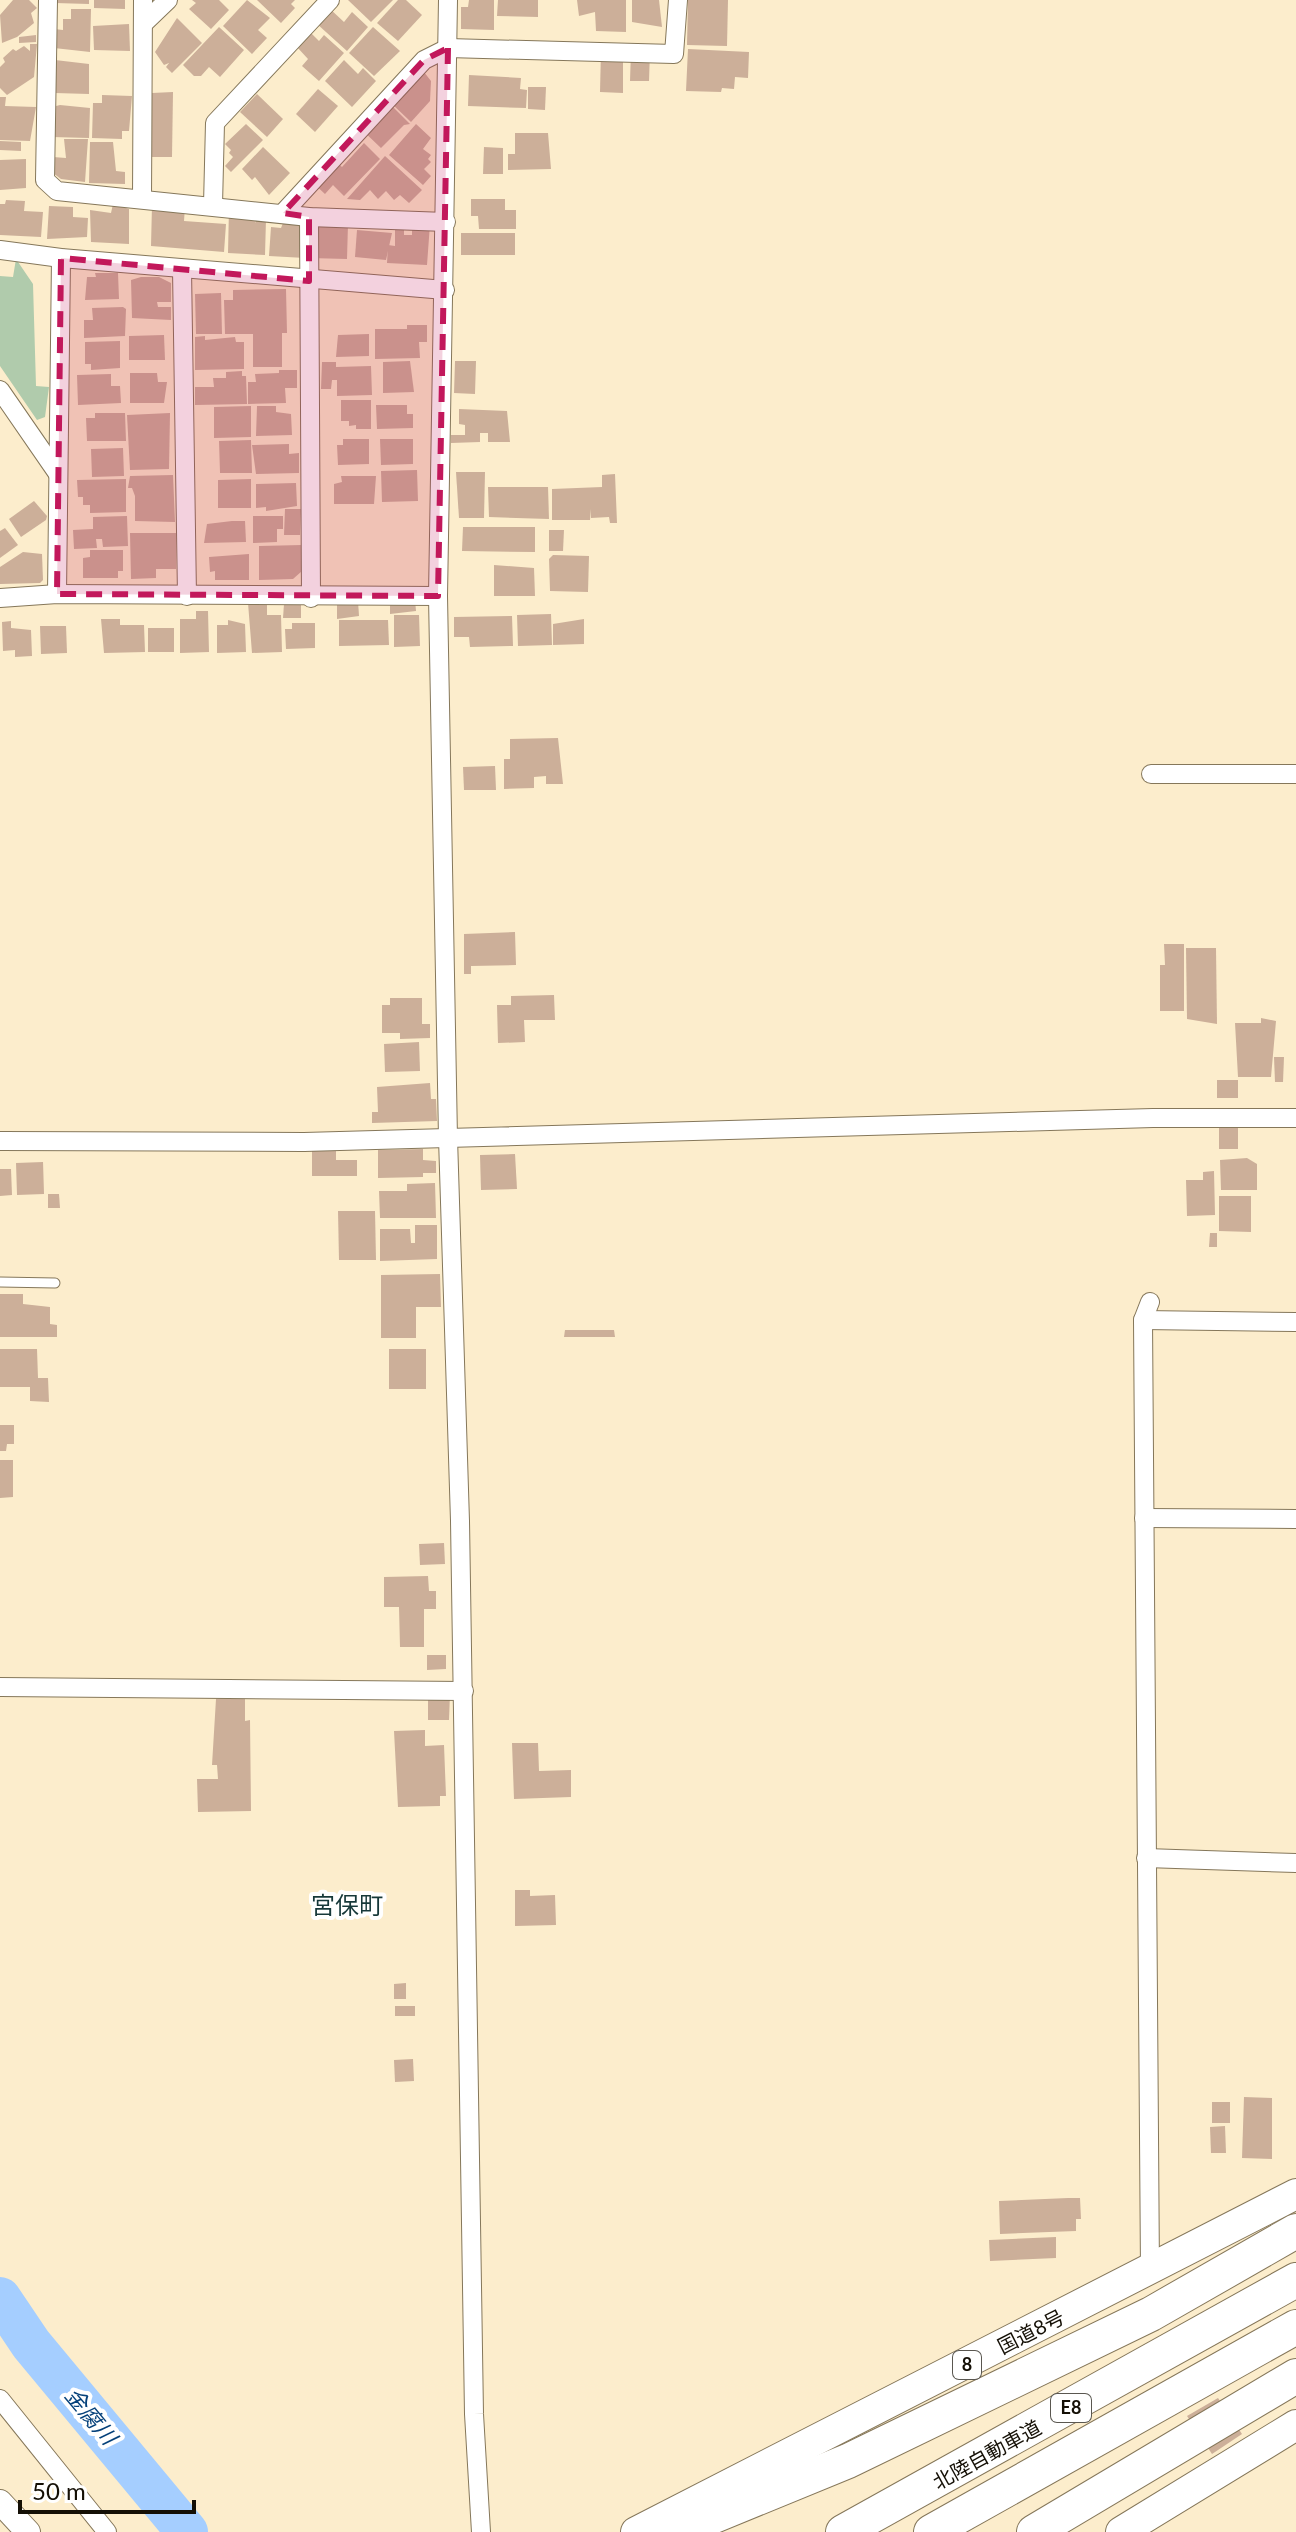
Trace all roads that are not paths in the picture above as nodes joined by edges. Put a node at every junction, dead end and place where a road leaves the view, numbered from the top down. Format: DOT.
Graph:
graph roads {
  1 [pos="48,0"];
  2 [pos="143,0"];
  3 [pos="168,0"];
  4 [pos="330,0"];
  5 [pos="448,0"];
  6 [pos="678,0"];
  7 [pos="143,24"];
  8 [pos="448,48"];
  9 [pos="142,198"];
  10 [pos="213,205"];
  11 [pos="283,213"];
  12 [pos="309,217"];
  13 [pos="446,222"];
  14 [pos="0,250"];
  15 [pos="61,258"];
  16 [pos="182,269"];
  17 [pos="309,281"];
  18 [pos="445,290"];
  19 [pos="0,390"];
  20 [pos="58,474"];
  21 [pos="57,594"];
  22 [pos="187,596"];
  23 [pos="438,596"];
  24 [pos="0,598"];
  25 [pos="311,598"];
  26 [pos="1151,774"];
  27 [pos="1296,774"];
  28 [pos="1296,1118"];
  29 [pos="448,1138"];
  30 [pos="0,1141"];
  31 [pos="0,1282"];
  32 [pos="55,1283"];
  33 [pos="1150,1302"];
  34 [pos="1143,1320"];
  35 [pos="1296,1322"];
  36 [pos="1144,1518"];
  37 [pos="1296,1519"];
  38 [pos="0,1687"];
  39 [pos="464,1691"];
  40 [pos="1146,1858"];
  41 [pos="1296,1863"];
  42 [pos="1296,2194"];
  43 [pos="1296,2231"];
  44 [pos="1150,2272"];
  45 [pos="1296,2280"];
  46 [pos="1296,2327"];
  47 [pos="1296,2376"];
  48 [pos="0,2399"];
  49 [pos="1296,2425"];
  50 [pos="0,2502"];
  51 [pos="26,2530"];
  52 [pos="1130,2530"];
  53 [pos="107,2532"];
  54 [pos="481,2532"];
  55 [pos="636,2532"];
  56 [pos="675,2532"];
  57 [pos="843,2532"];
  58 [pos="931,2532"];
  59 [pos="1034,2532"];
  1 -- 9 [label="street"];
  2 -- 7 [label="street"];
  3 -- 7 [label="street"];
  4 -- 10 [label="street"];
  5 -- 8 [label="street"];
  6 -- 8 [label="street"];
  7 -- 9 [label="street"];
  8 -- 11 [label="street"];
  8 -- 13 [label="street"];
  9 -- 10 [label="street"];
  10 -- 11 [label="street"];
  11 -- 12 [label="street"];
  12 -- 13 [label="street"];
  12 -- 17 [label="street"];
  13 -- 18 [label="street"];
  14 -- 15 [label="street"];
  15 -- 16 [label="street"];
  15 -- 20 [label="street"];
  16 -- 17 [label="street"];
  16 -- 22 [label="street"];
  17 -- 18 [label="street"];
  17 -- 25 [label="street"];
  18 -- 23 [label="street"];
  19 -- 20 [label="street"];
  20 -- 21 [label="street"];
  21 -- 22 [label="street"];
  21 -- 24 [label="street"];
  22 -- 25 [label="street"];
  23 -- 25 [label="street"];
  23 -- 29 [label="street"];
  26 -- 27 [label="street"];
  28 -- 29 [label="street"];
  29 -- 30 [label="street"];
  29 -- 39 [label="street"];
  31 -- 32 [label="lane"];
  33 -- 34 [label="street"];
  34 -- 35 [label="street"];
  34 -- 36 [label="street"];
  36 -- 37 [label="street"];
  36 -- 40 [label="street"];
  38 -- 39 [label="street"];
  39 -- 54 [label="street"];
  40 -- 41 [label="street"];
  40 -- 44 [label="street"];
  42 -- 44 [label="highway, 国道8号 / 8"];
  43 -- 56 [label="highway"];
  44 -- 55 [label="highway, 国道8号 / 8"];
  45 -- 57 [label="highway, 北陸自動車道 / E8"];
  46 -- 58 [label="highway, 北陸自動車道 / E8"];
  47 -- 59 [label="highway"];
  48 -- 53 [label="street"];
  49 -- 52 [label="highway"];
  50 -- 51 [label="street"];
}
